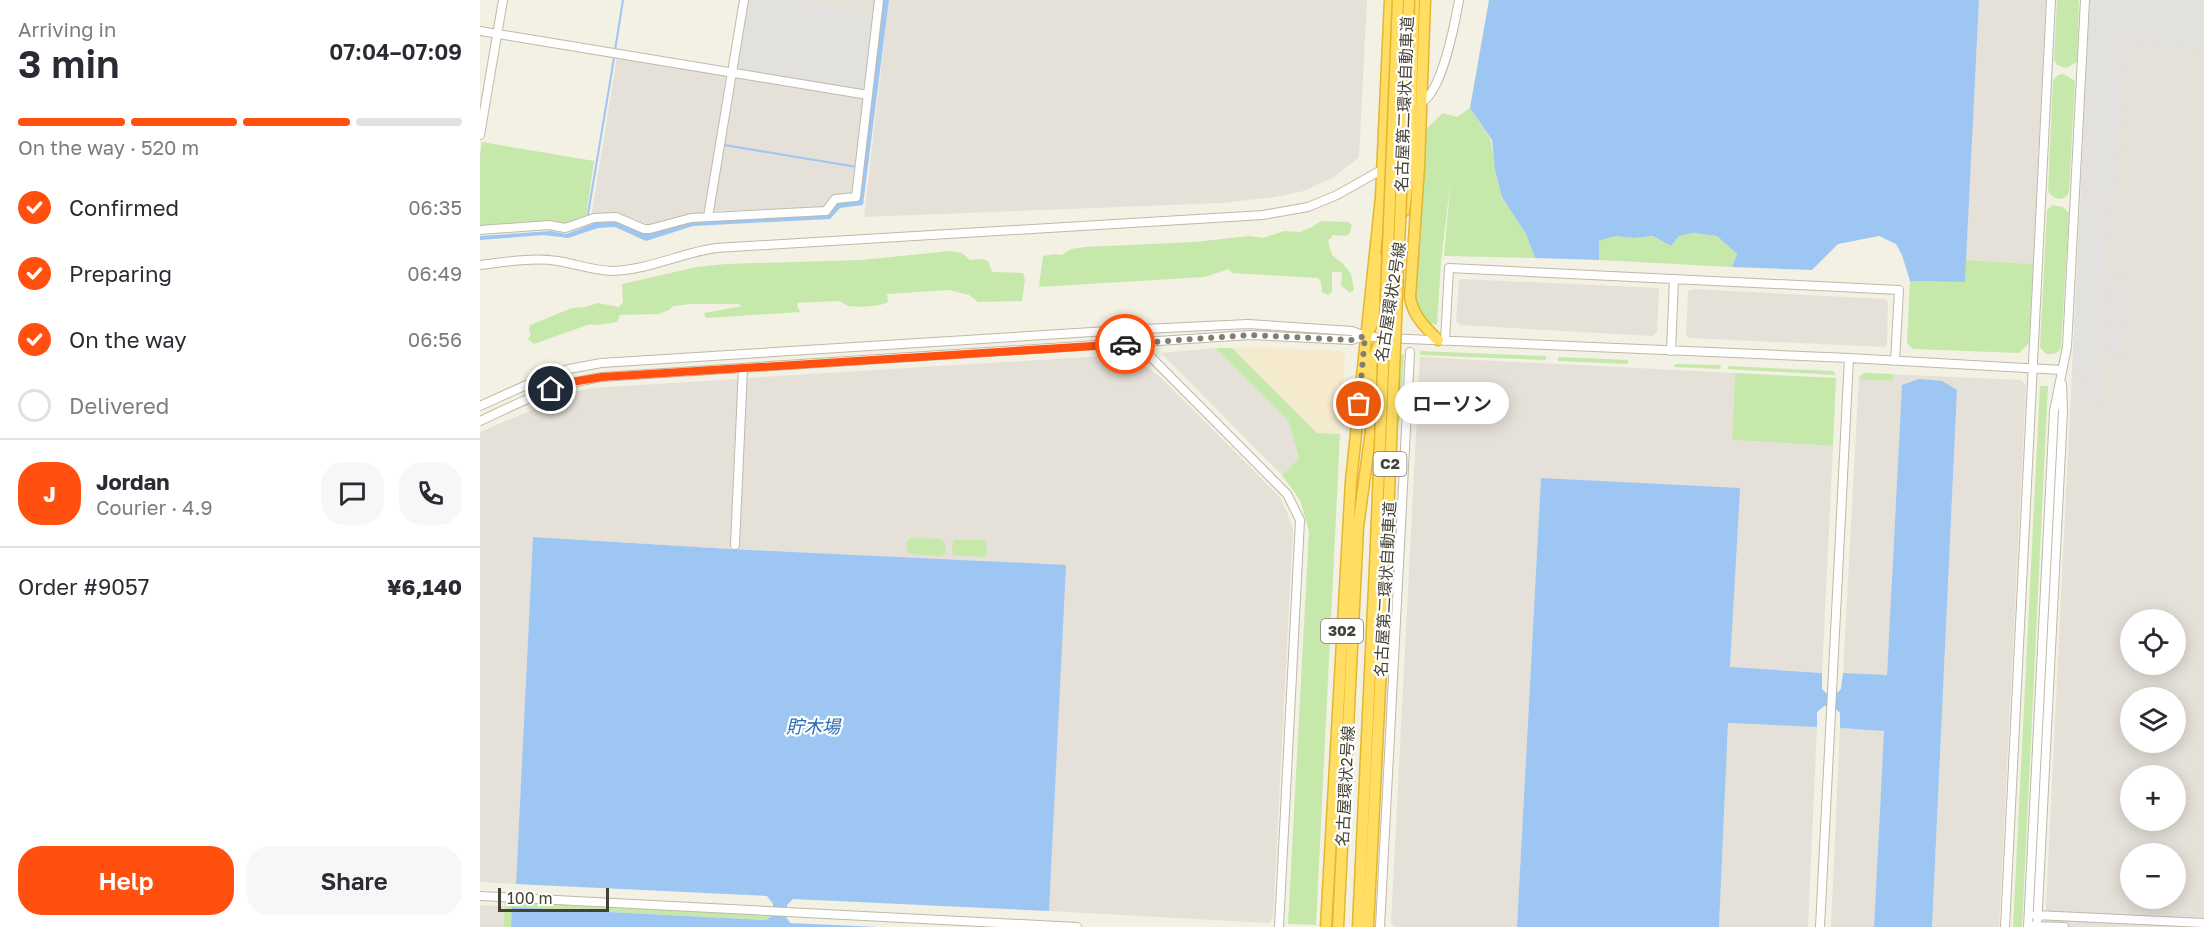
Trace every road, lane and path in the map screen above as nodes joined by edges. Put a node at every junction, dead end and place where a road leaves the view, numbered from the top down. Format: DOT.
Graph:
graph roads {
  1 [pos="503,0"];
  2 [pos="744,0"];
  3 [pos="879,0"];
  4 [pos="1390,0"];
  5 [pos="1398,0"];
  6 [pos="1416,0"];
  7 [pos="1459,0"];
  8 [pos="2051,0"];
  9 [pos="2085,0"];
  10 [pos="480,31"];
  11 [pos="497,34"];
  12 [pos="731,73"];
  13 [pos="868,95"];
  14 [pos="1422,102"];
  15 [pos="480,135"];
  16 [pos="1383,169"];
  17 [pos="708,217"];
  18 [pos="480,230"];
  19 [pos="480,265"];
  20 [pos="1674,279"];
  21 [pos="1365,336"];
  22 [pos="1384,338"];
  23 [pos="1442,340"];
  24 [pos="1137,343"];
  25 [pos="1671,351"];
  26 [pos="1410,352"];
  27 [pos="1849,358"];
  28 [pos="1895,361"];
  29 [pos="743,368"];
  30 [pos="2033,369"];
  31 [pos="2061,370"];
  32 [pos="480,406"];
  33 [pos="480,421"];
  34 [pos="1354,449"];
  35 [pos="735,545"];
  36 [pos="480,896"];
  37 [pos="2028,914"];
  38 [pos="2038,915"];
  39 [pos="2204,923"];
  40 [pos="2028,926"];
  41 [pos="2037,926"];
  42 [pos="1077,927"];
  43 [pos="1279,927"];
  44 [pos="1326,927"];
  45 [pos="1338,927"];
  46 [pos="1358,927"];
  47 [pos="1368,927"];
  48 [pos="1380,927"];
  49 [pos="1820,927"];
  50 [pos="2006,927"];
  51 [pos="2064,927"];
  1 -- 11 [label="street"];
  2 -- 12 [label="street"];
  3 -- 13 [label="street"];
  4 -- 16 [label="highway, 名古屋環状2号線 / 302"];
  5 -- 46 [label="highway, 名古屋第二環状自動車道 / C2, bridge"];
  6 -- 14 [label="highway"];
  6 -- 21 [label="highway"];
  6 -- 22 [label="highway, 名古屋環状2号線 / 302"];
  6 -- 47 [label="highway, 名古屋第二環状自動車道 / C2, bridge"];
  7 -- 14 [label="street"];
  8 -- 30 [label="street"];
  9 -- 31 [label="street"];
  10 -- 11 [label="street"];
  11 -- 12 [label="street"];
  11 -- 15 [label="street"];
  12 -- 13 [label="street"];
  12 -- 17 [label="street"];
  13 -- 17 [label="street"];
  14 -- 23 [label="highway"];
  16 -- 19 [label="street"];
  16 -- 21 [label="highway, 名古屋環状2号線 / 302"];
  17 -- 18 [label="street"];
  20 -- 23 [label="street"];
  20 -- 25 [label="street"];
  20 -- 28 [label="street"];
  21 -- 22 [label="street"];
  21 -- 24 [label="street"];
  21 -- 32 [label="street"];
  21 -- 34 [label="highway, 名古屋環状2号線 / 302"];
  22 -- 23 [label="street"];
  22 -- 34 [label="highway"];
  22 -- 45 [label="highway, 名古屋環状2号線 / 302"];
  23 -- 25 [label="street"];
  24 -- 29 [label="street"];
  24 -- 43 [label="street"];
  25 -- 27 [label="street"];
  26 -- 48 [label="street"];
  27 -- 28 [label="street"];
  27 -- 49 [label="street"];
  28 -- 30 [label="street"];
  29 -- 33 [label="street"];
  29 -- 35 [label="street"];
  30 -- 31 [label="street"];
  30 -- 50 [label="street"];
  31 -- 37 [label="street"];
  31 -- 38 [label="street"];
  34 -- 44 [label="highway, 名古屋環状2号線 / 302"];
  36 -- 42 [label="street"];
  37 -- 38 [label="street"];
  37 -- 40 [label="street"];
  38 -- 39 [label="street"];
  38 -- 41 [label="street"];
  40 -- 41 [label="street"];
  41 -- 51 [label="street"];
}
